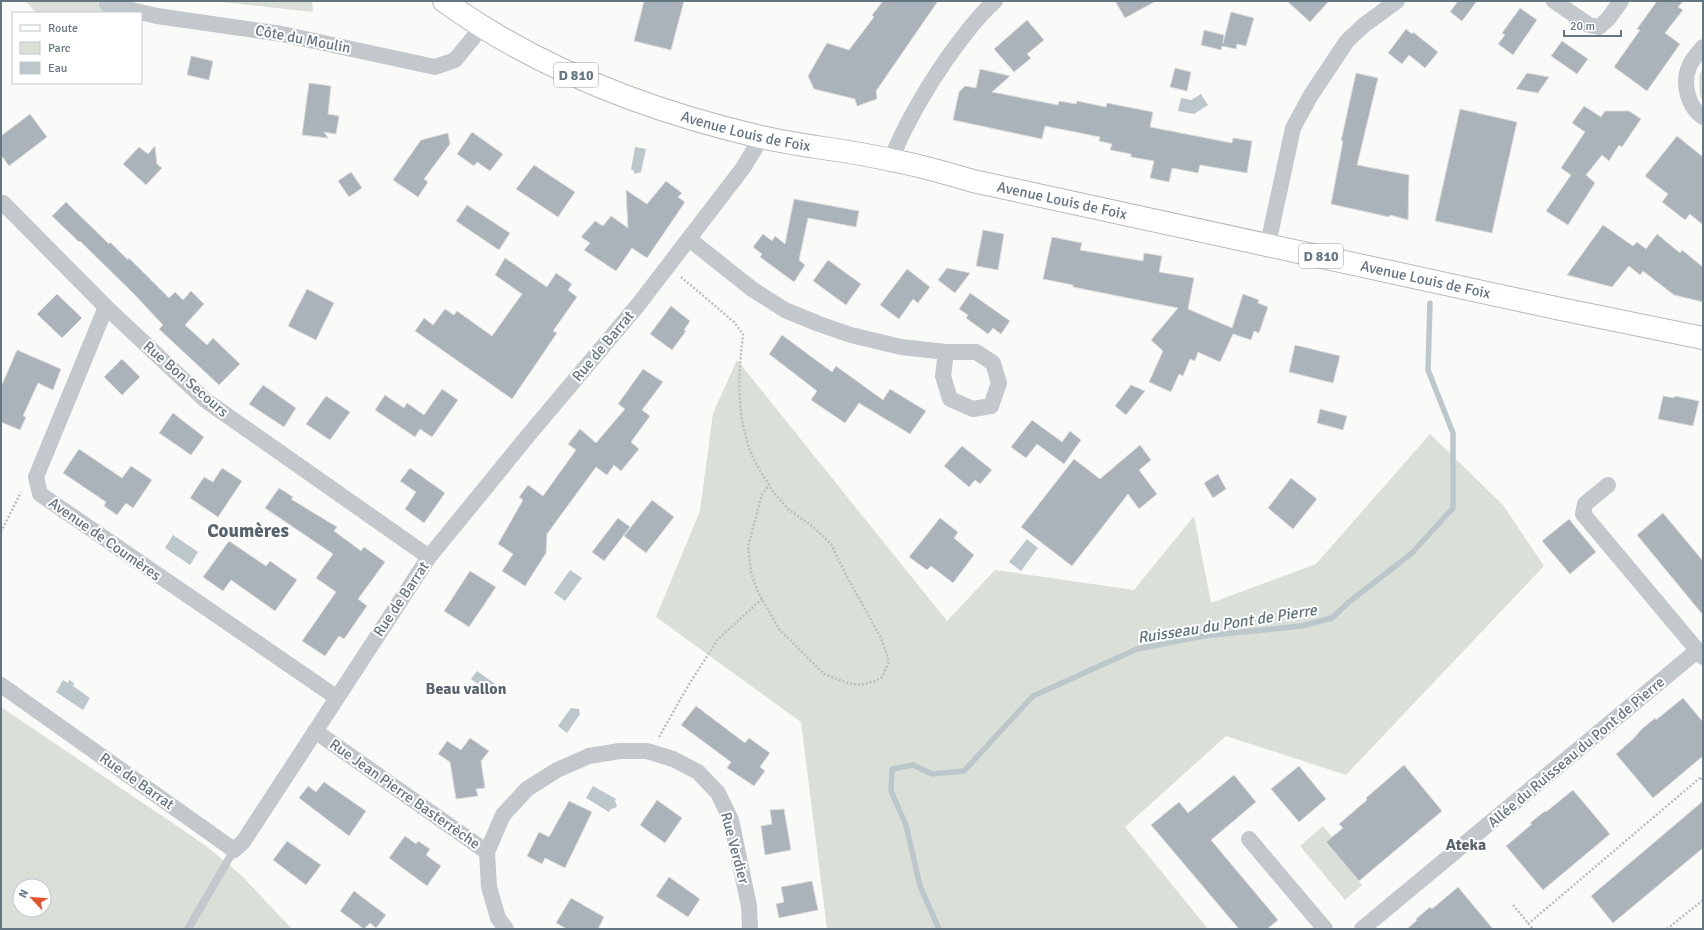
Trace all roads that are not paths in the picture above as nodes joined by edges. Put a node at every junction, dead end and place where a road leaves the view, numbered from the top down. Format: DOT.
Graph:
graph roads {
  1 [pos="444,1"];
  2 [pos="995,1"];
  3 [pos="1397,1"];
  4 [pos="1554,1"];
  5 [pos="1621,1"];
  6 [pos="107,4"];
  7 [pos="140,12"];
  8 [pos="142,12"];
  9 [pos="482,27"];
  10 [pos="1703,47"];
  11 [pos="1703,117"];
  12 [pos="762,137"];
  13 [pos="891,159"];
  14 [pos="3,203"];
  15 [pos="689,239"];
  16 [pos="1268,244"];
  17 [pos="106,307"];
  18 [pos="1703,338"];
  19 [pos="946,352"];
  20 [pos="1608,485"];
  21 [pos="429,557"];
  22 [pos="1700,654"];
  23 [pos="1,685"];
  24 [pos="336,698"];
  25 [pos="315,731"];
  26 [pos="1249,839"];
  27 [pos="234,850"];
  28 [pos="487,852"];
  29 [pos="188,929"];
  30 [pos="506,929"];
  31 [pos="750,929"];
  32 [pos="1325,929"];
  33 [pos="1362,929"];
  1 -- 9 [label="main road, Avenue Louis de Foix / D 810"];
  2 -- 13 [label="street"];
  3 -- 16 [label="street"];
  4 -- 5 [label="street"];
  6 -- 7 [label="street, Côte du Moulin"];
  8 -- 9 [label="street, Côte du Moulin"];
  9 -- 12 [label="main road, Avenue Louis de Foix / D 810"];
  10 -- 11 [label="street"];
  12 -- 13 [label="main road, Avenue Louis de Foix / D 810"];
  12 -- 15 [label="street, Rue de Barrat"];
  13 -- 16 [label="main road, Avenue Louis de Foix / D 810"];
  14 -- 17 [label="street, Rue Bon Secours"];
  15 -- 19 [label="street"];
  15 -- 21 [label="street, Rue de Barrat"];
  16 -- 18 [label="main road, Avenue Louis de Foix / D 810"];
  17 -- 21 [label="street, Rue Bon Secours"];
  17 -- 24 [label="street, Avenue de Coumères"];
  20 -- 22 [label="street"];
  21 -- 24 [label="street, Rue de Barrat"];
  22 -- 33 [label="street, Allée du Ruisseau du Pont de Pierre"];
  23 -- 27 [label="street, Rue de Barrat"];
  24 -- 25 [label="street, Rue de Barrat"];
  25 -- 27 [label="street, Rue de Barrat"];
  25 -- 28 [label="street, Rue Jean Pierre Basterrèche"];
  26 -- 32 [label="street"];
  27 -- 29 [label="lane"];
  28 -- 30 [label="street, Rue Jean Pierre Basterrèche"];
  28 -- 31 [label="street, Rue Verdier"];
}
